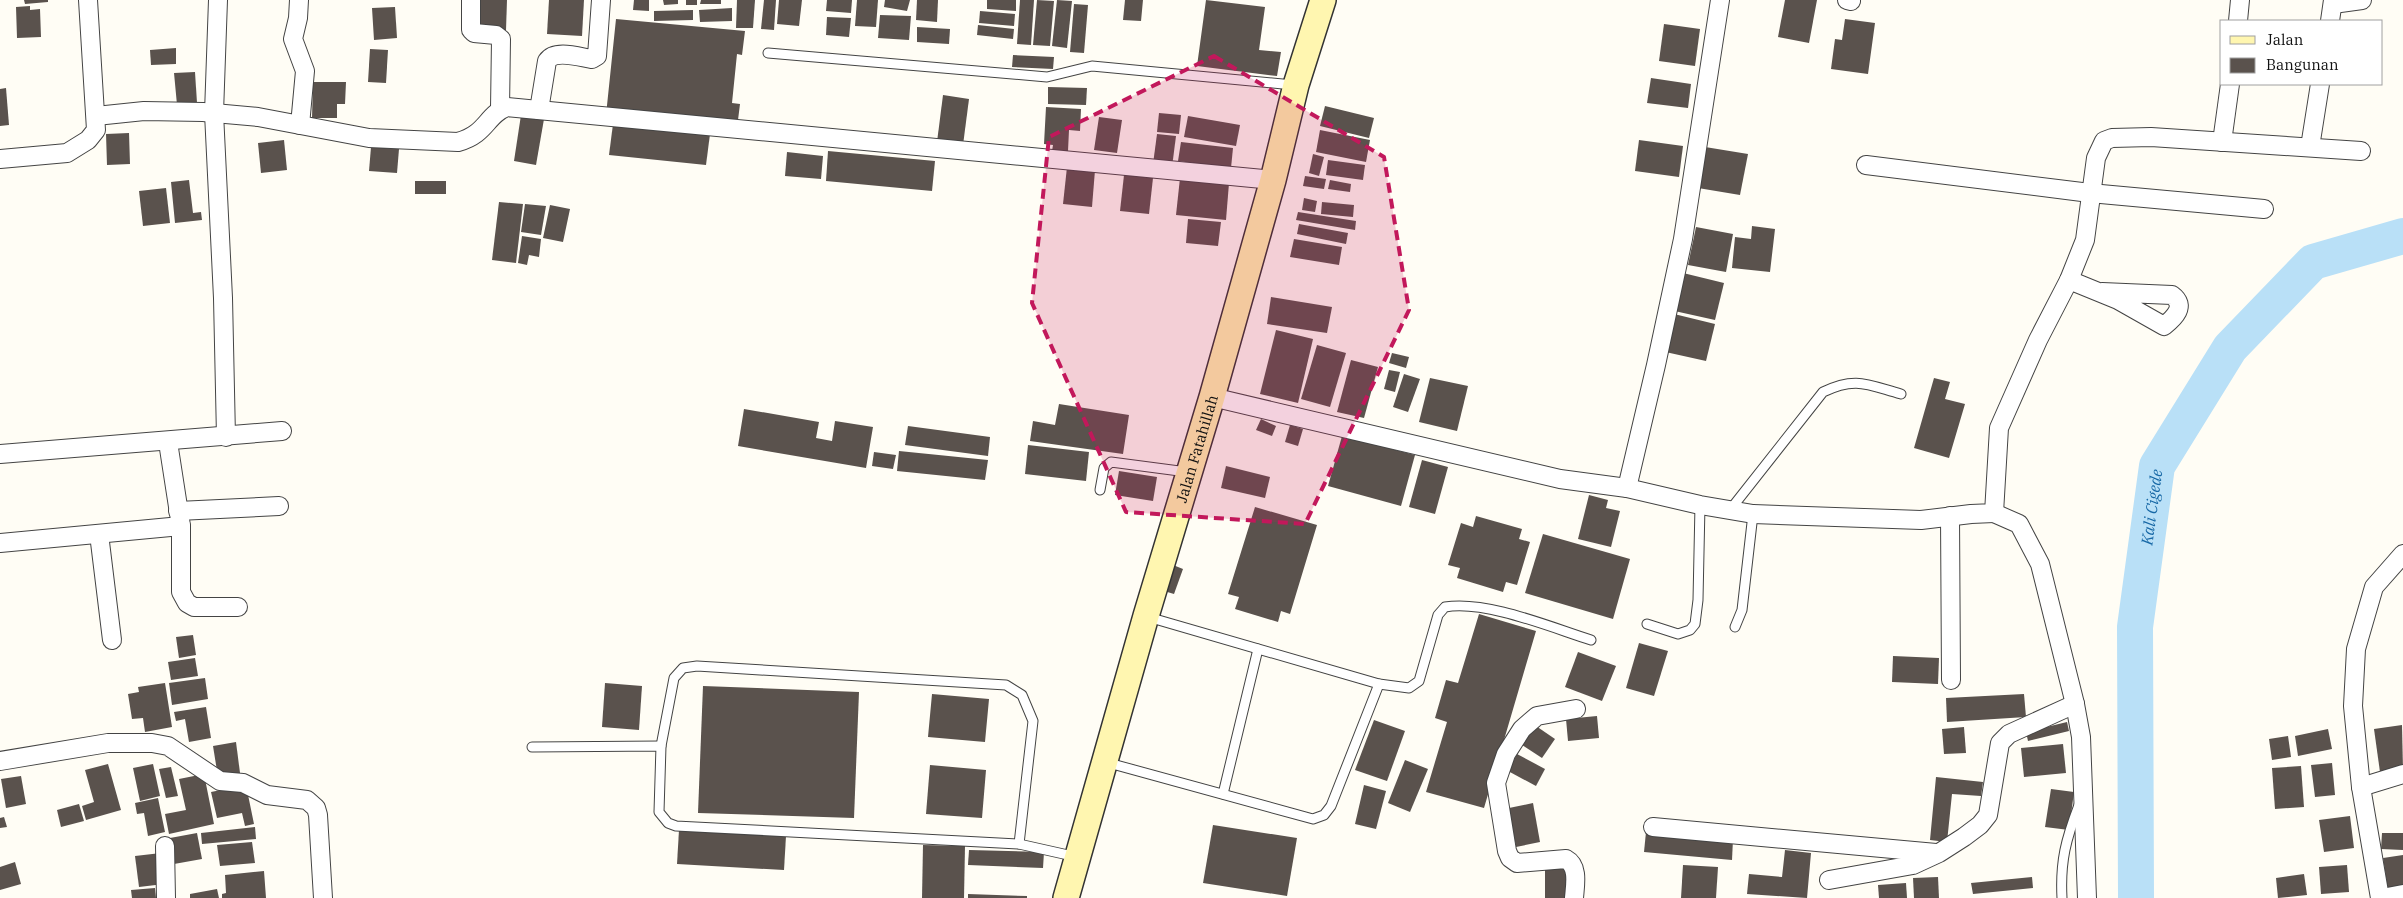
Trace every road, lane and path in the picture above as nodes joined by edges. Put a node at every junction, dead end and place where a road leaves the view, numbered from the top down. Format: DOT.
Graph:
graph roads {
  1 [pos="88,0"];
  2 [pos="218,0"];
  3 [pos="299,0"];
  4 [pos="471,0"];
  5 [pos="601,0"];
  6 [pos="1323,0"];
  7 [pos="1720,0"];
  8 [pos="2240,0"];
  9 [pos="2362,0"];
  10 [pos="2333,2"];
  11 [pos="2238,20"];
  12 [pos="2330,20"];
  13 [pos="768,53"];
  14 [pos="1296,85"];
  15 [pos="2230,85"];
  16 [pos="2320,85"];
  17 [pos="500,109"];
  18 [pos="539,110"];
  19 [pos="214,113"];
  20 [pos="96,116"];
  21 [pos="300,124"];
  22 [pos="2222,142"];
  23 [pos="2310,147"];
  24 [pos="2361,151"];
  25 [pos="0,159"];
  26 [pos="1866,165"];
  27 [pos="1273,180"];
  28 [pos="2090,194"];
  29 [pos="2264,209"];
  30 [pos="2069,280"];
  31 [pos="2102,292"];
  32 [pos="1901,394"];
  33 [pos="1212,397"];
  34 [pos="282,431"];
  35 [pos="226,437"];
  36 [pos="168,442"];
  37 [pos="0,454"];
  38 [pos="1190,472"];
  39 [pos="1627,488"];
  40 [pos="1100,490"];
  41 [pos="1700,505"];
  42 [pos="279,506"];
  43 [pos="1730,510"];
  44 [pos="1994,513"];
  45 [pos="1753,514"];
  46 [pos="1950,516"];
  47 [pos="179,519"];
  48 [pos="99,534"];
  49 [pos="0,543"];
  50 [pos="2403,554"];
  51 [pos="238,607"];
  52 [pos="1146,616"];
  53 [pos="1647,624"];
  54 [pos="1735,626"];
  55 [pos="112,640"];
  56 [pos="1591,640"];
  57 [pos="1258,649"];
  58 [pos="1951,680"];
  59 [pos="1379,684"];
  60 [pos="2075,704"];
  61 [pos="1576,709"];
  62 [pos="532,746"];
  63 [pos="661,746"];
  64 [pos="0,762"];
  65 [pos="1105,762"];
  66 [pos="2403,774"];
  67 [pos="2361,786"];
  68 [pos="1223,794"];
  69 [pos="2082,798"];
  70 [pos="1653,827"];
  71 [pos="1019,844"];
  72 [pos="165,846"];
  73 [pos="1939,853"];
  74 [pos="1078,857"];
  75 [pos="1829,880"];
  76 [pos="2403,894"];
  77 [pos="166,898"];
  78 [pos="323,898"];
  79 [pos="1066,898"];
  80 [pos="1574,898"];
  81 [pos="2062,898"];
  82 [pos="2087,898"];
  83 [pos="2381,898"];
  1 -- 20 [label="street"];
  2 -- 19 [label="street"];
  3 -- 21 [label="street"];
  4 -- 17 [label="street"];
  5 -- 18 [label="street"];
  6 -- 14 [label="street, Jalan Fatahillah"];
  7 -- 39 [label="street"];
  8 -- 11 [label="street"];
  9 -- 10 [label="street"];
  10 -- 12 [label="street"];
  13 -- 14 [label="lane"];
  14 -- 27 [label="street, Jalan Fatahillah"];
  15 -- 22 [label="street"];
  16 -- 23 [label="street"];
  17 -- 18 [label="street"];
  17 -- 21 [label="street"];
  18 -- 27 [label="street"];
  19 -- 20 [label="street"];
  19 -- 21 [label="street"];
  19 -- 35 [label="street"];
  20 -- 25 [label="street"];
  22 -- 23 [label="street"];
  22 -- 28 [label="street"];
  23 -- 24 [label="street"];
  26 -- 28 [label="street"];
  27 -- 33 [label="street, Jalan Fatahillah"];
  28 -- 29 [label="street"];
  28 -- 30 [label="street"];
  30 -- 31 [label="street"];
  30 -- 44 [label="street"];
  32 -- 43 [label="lane"];
  33 -- 38 [label="street, Jalan Fatahillah"];
  33 -- 39 [label="street"];
  34 -- 35 [label="street"];
  35 -- 36 [label="street"];
  36 -- 37 [label="street"];
  36 -- 47 [label="street"];
  38 -- 40 [label="lane"];
  38 -- 52 [label="street, Jalan Fatahillah"];
  39 -- 41 [label="street"];
  41 -- 43 [label="street"];
  41 -- 53 [label="lane"];
  42 -- 47 [label="street"];
  43 -- 45 [label="street"];
  44 -- 46 [label="street"];
  44 -- 60 [label="street"];
  45 -- 46 [label="street"];
  45 -- 54 [label="lane"];
  46 -- 58 [label="street"];
  47 -- 48 [label="street"];
  47 -- 51 [label="street"];
  48 -- 49 [label="street"];
  48 -- 55 [label="street"];
  50 -- 67 [label="street"];
  52 -- 57 [label="lane"];
  52 -- 65 [label="street, Jalan Fatahillah"];
  56 -- 59 [label="lane"];
  57 -- 59 [label="lane"];
  57 -- 68 [label="lane"];
  59 -- 68 [label="lane"];
  60 -- 69 [label="street"];
  60 -- 73 [label="street"];
  61 -- 80 [label="street"];
  62 -- 63 [label="lane"];
  63 -- 71 [label="lane"];
  63 -- 71 [label="lane"];
  64 -- 78 [label="street"];
  65 -- 68 [label="lane"];
  65 -- 74 [label="street, Jalan Fatahillah"];
  66 -- 67 [label="street"];
  67 -- 83 [label="street"];
  69 -- 81 [label="lane"];
  69 -- 82 [label="street"];
  70 -- 73 [label="street"];
  71 -- 74 [label="lane"];
  72 -- 77 [label="street"];
  73 -- 75 [label="street"];
  74 -- 79 [label="street, Jalan Fatahillah"];
  76 -- 83 [label="street"];
}
